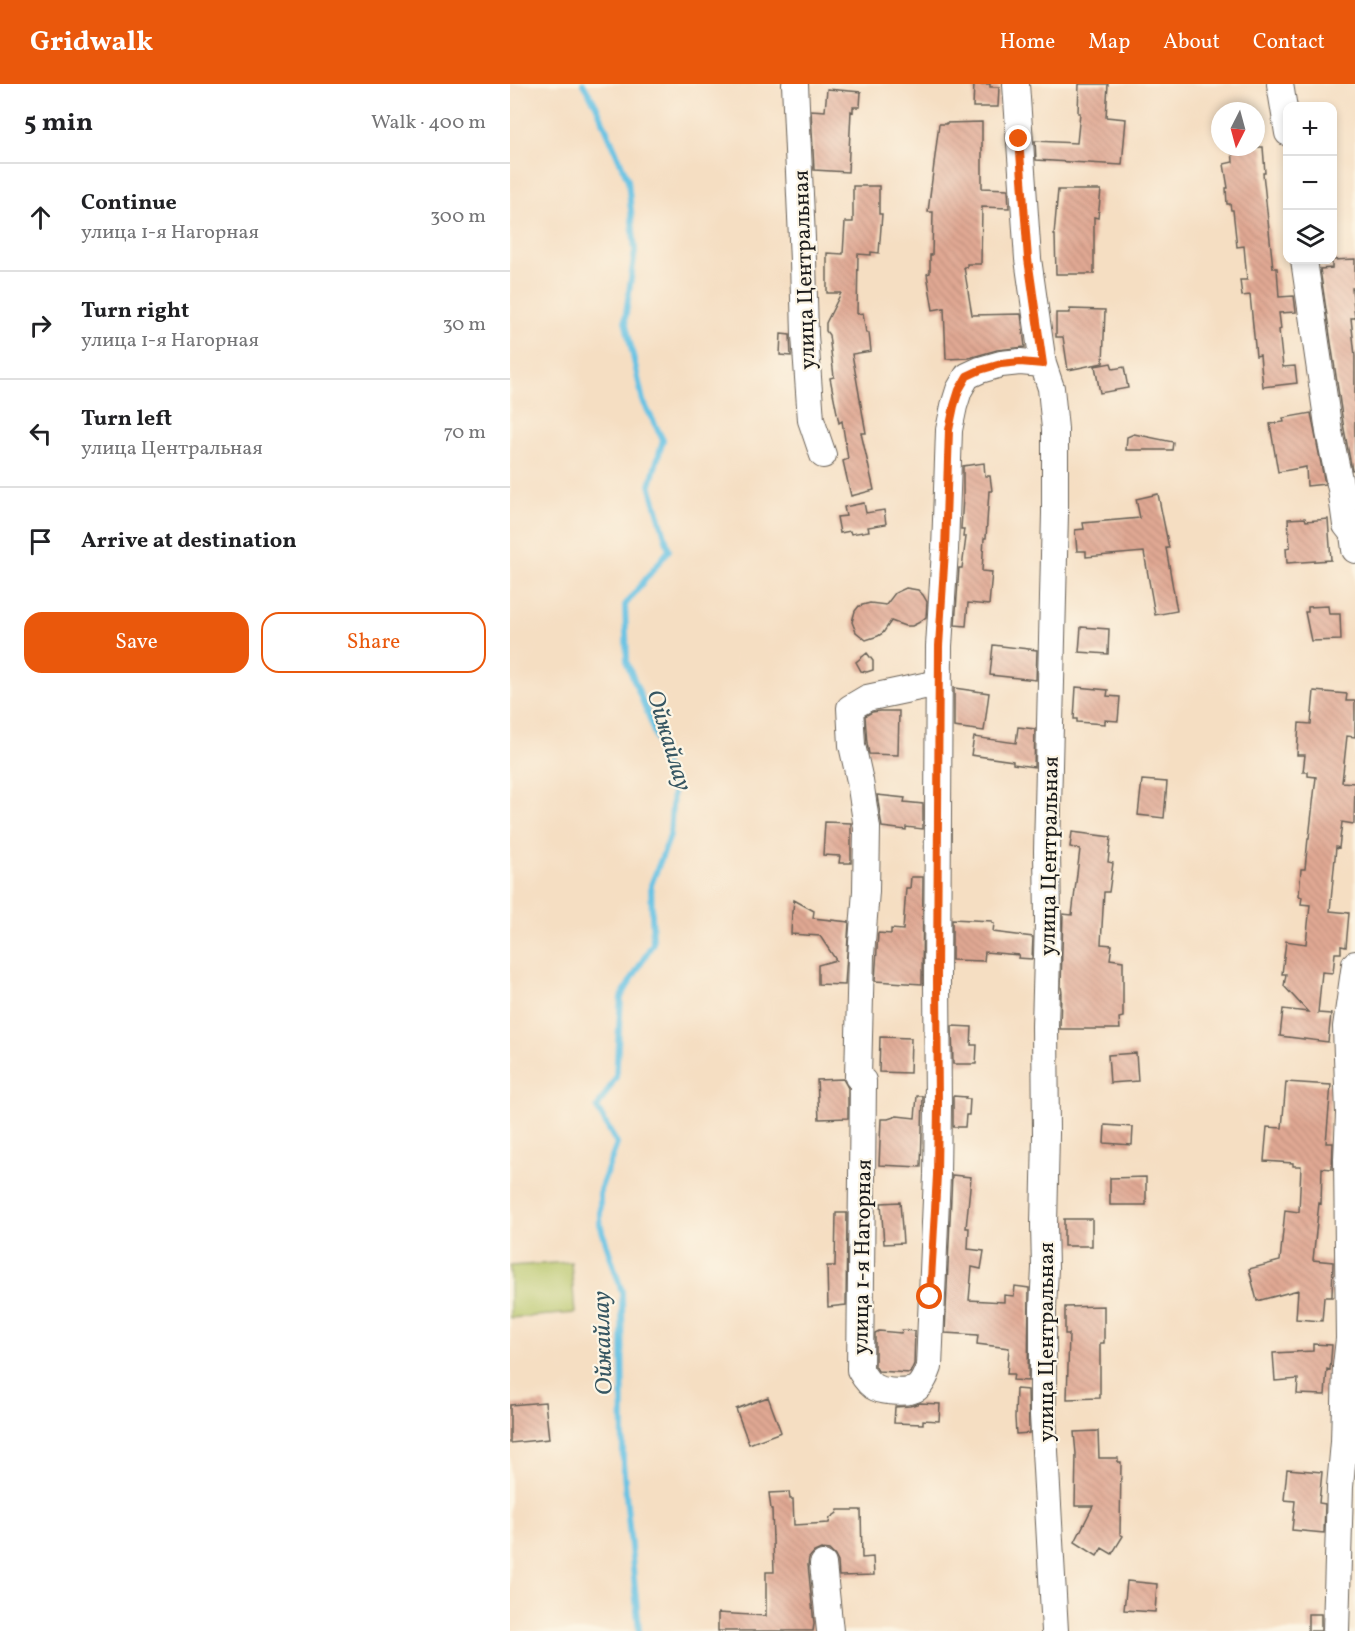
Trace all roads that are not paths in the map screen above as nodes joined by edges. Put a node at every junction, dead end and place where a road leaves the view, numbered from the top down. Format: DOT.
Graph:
graph roads {
  1 [pos="795,84"];
  2 [pos="1016,84"];
  3 [pos="1280,84"];
  4 [pos="1283,105"];
  5 [pos="1305,264"];
  6 [pos="1043,364"];
  7 [pos="823,455"];
  8 [pos="1355,550"];
  9 [pos="938,683"];
  10 [pos="1355,964"];
  11 [pos="823,1564"];
  12 [pos="830,1631"];
  13 [pos="1055,1631"];
  14 [pos="1336,1631"];
  1 -- 7 [label="street, улица Центральная"];
  2 -- 6 [label="street, улица Центральная"];
  3 -- 4 [label="street"];
  5 -- 8 [label="street"];
  6 -- 9 [label="street, улица 1-я Нагорная"];
  6 -- 13 [label="street, улица Центральная"];
  9 -- 9 [label="street, улица 1-я Нагорная"];
  10 -- 14 [label="street"];
  11 -- 12 [label="street"];
}
